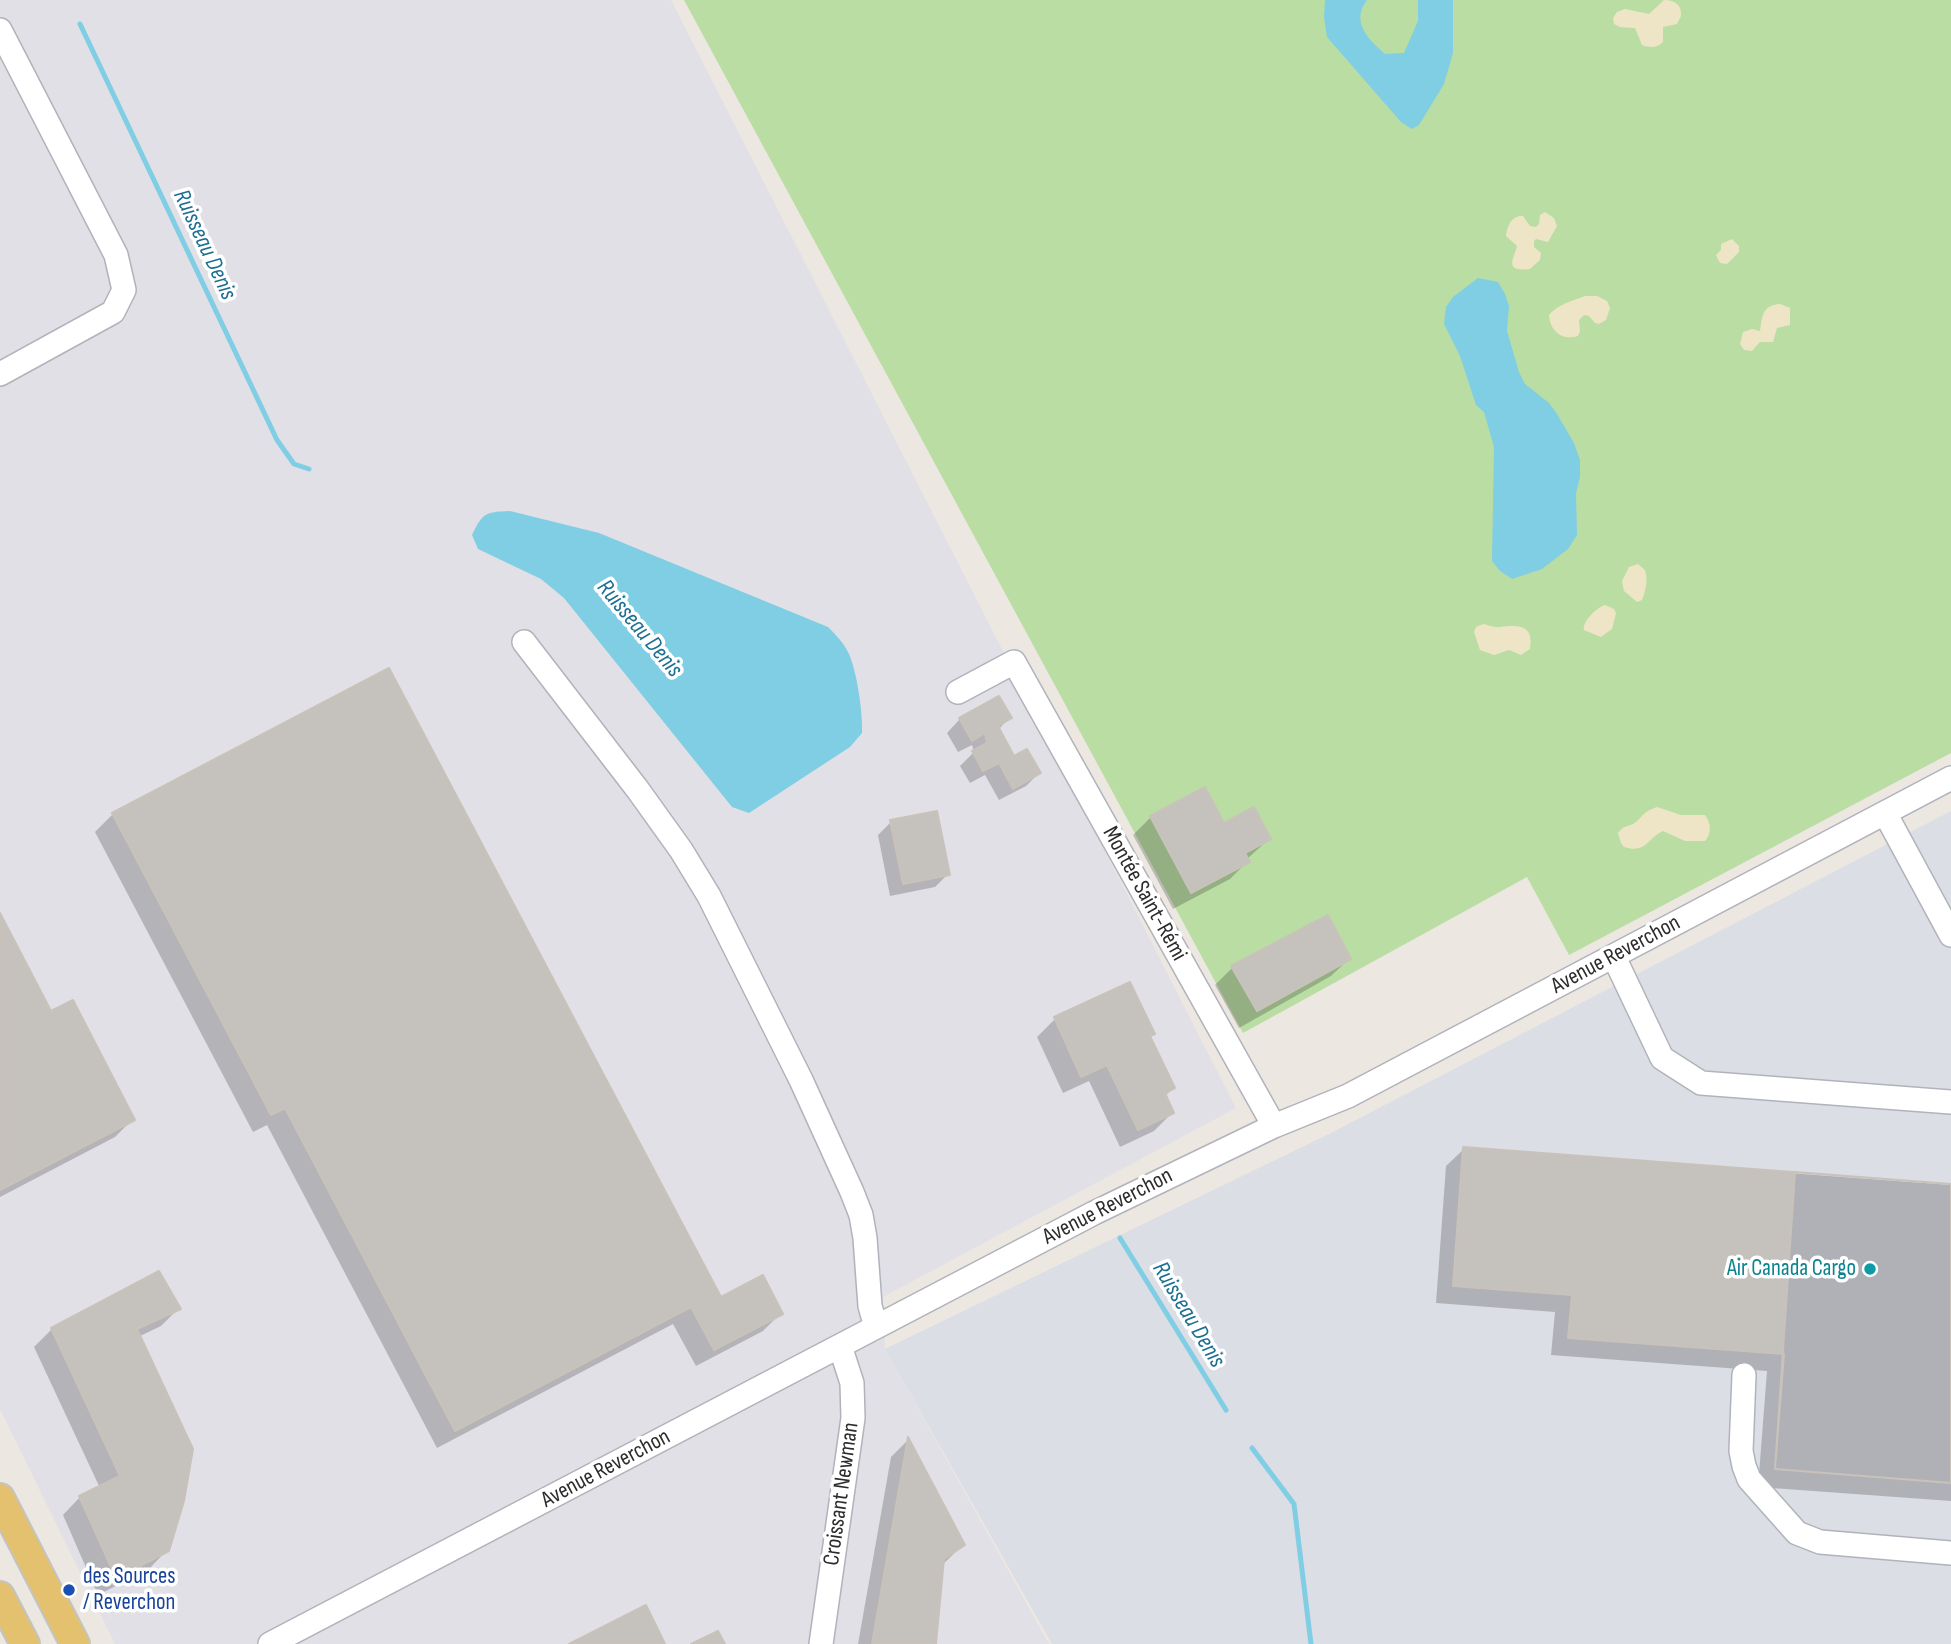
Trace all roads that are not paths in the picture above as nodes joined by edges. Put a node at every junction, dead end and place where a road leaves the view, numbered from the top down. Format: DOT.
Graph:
graph roads {
  1 [pos="0,30"];
  2 [pos="0,374"];
  3 [pos="524,642"];
  4 [pos="958,692"];
  5 [pos="1951,778"];
  6 [pos="1885,813"];
  7 [pos="1951,935"];
  8 [pos="1615,957"];
  9 [pos="1951,1102"];
  10 [pos="1274,1126"];
  11 [pos="876,1327"];
  12 [pos="840,1346"];
  13 [pos="1745,1375"];
  14 [pos="0,1499"];
  15 [pos="1951,1553"];
  16 [pos="0,1596"];
  17 [pos="285,1640"];
  18 [pos="25,1644"];
  19 [pos="75,1644"];
  20 [pos="821,1644"];
  1 -- 2 [label="street"];
  3 -- 11 [label="street"];
  4 -- 10 [label="street, Montée Saint-Rémi"];
  5 -- 6 [label="street, Avenue Reverchon"];
  6 -- 7 [label="street"];
  6 -- 8 [label="street, Avenue Reverchon"];
  8 -- 9 [label="street"];
  8 -- 10 [label="street, Avenue Reverchon"];
  10 -- 11 [label="street, Avenue Reverchon"];
  11 -- 12 [label="street, Avenue Reverchon"];
  12 -- 17 [label="street, Avenue Reverchon"];
  12 -- 20 [label="street, Croissant Newman"];
  13 -- 15 [label="street"];
  14 -- 19 [label="main road"];
  16 -- 18 [label="main road"];
}
